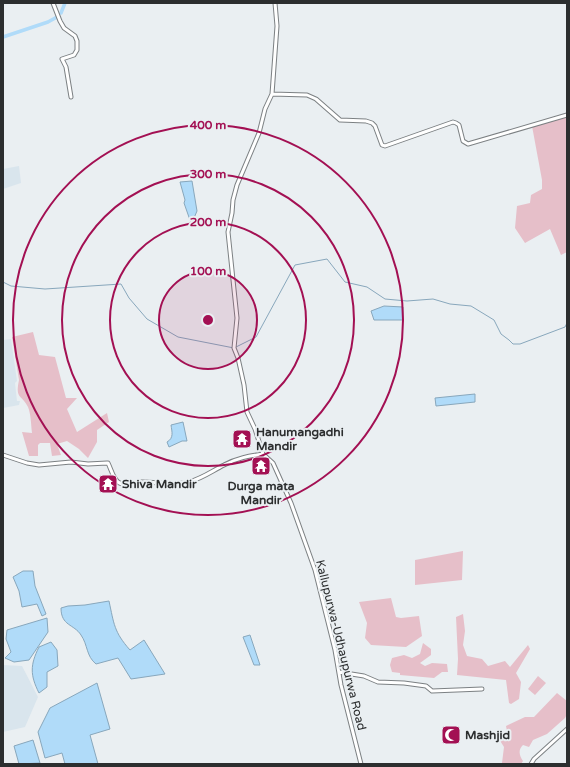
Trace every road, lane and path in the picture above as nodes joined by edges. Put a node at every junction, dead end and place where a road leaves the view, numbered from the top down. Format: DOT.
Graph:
graph roads {
  1 [pos="53,3"];
  2 [pos="276,3"];
  3 [pos="272,94"];
  4 [pos="71,97"];
  5 [pos="567,115"];
  6 [pos="263,454"];
  7 [pos="3,455"];
  8 [pos="339,672"];
  9 [pos="482,689"];
  10 [pos="567,728"];
  11 [pos="361,764"];
  12 [pos="531,764"];
  1 -- 4 [label="street"];
  2 -- 3 [label="street, Kallupurwa-Udhaupurwa Road"];
  3 -- 5 [label="street"];
  3 -- 6 [label="street, Kallupurwa-Udhaupurwa Road"];
  6 -- 7 [label="street"];
  6 -- 8 [label="street, Kallupurwa-Udhaupurwa Road"];
  8 -- 9 [label="street"];
  8 -- 11 [label="street, Kallupurwa-Udhaupurwa Road"];
  10 -- 12 [label="street"];
}
